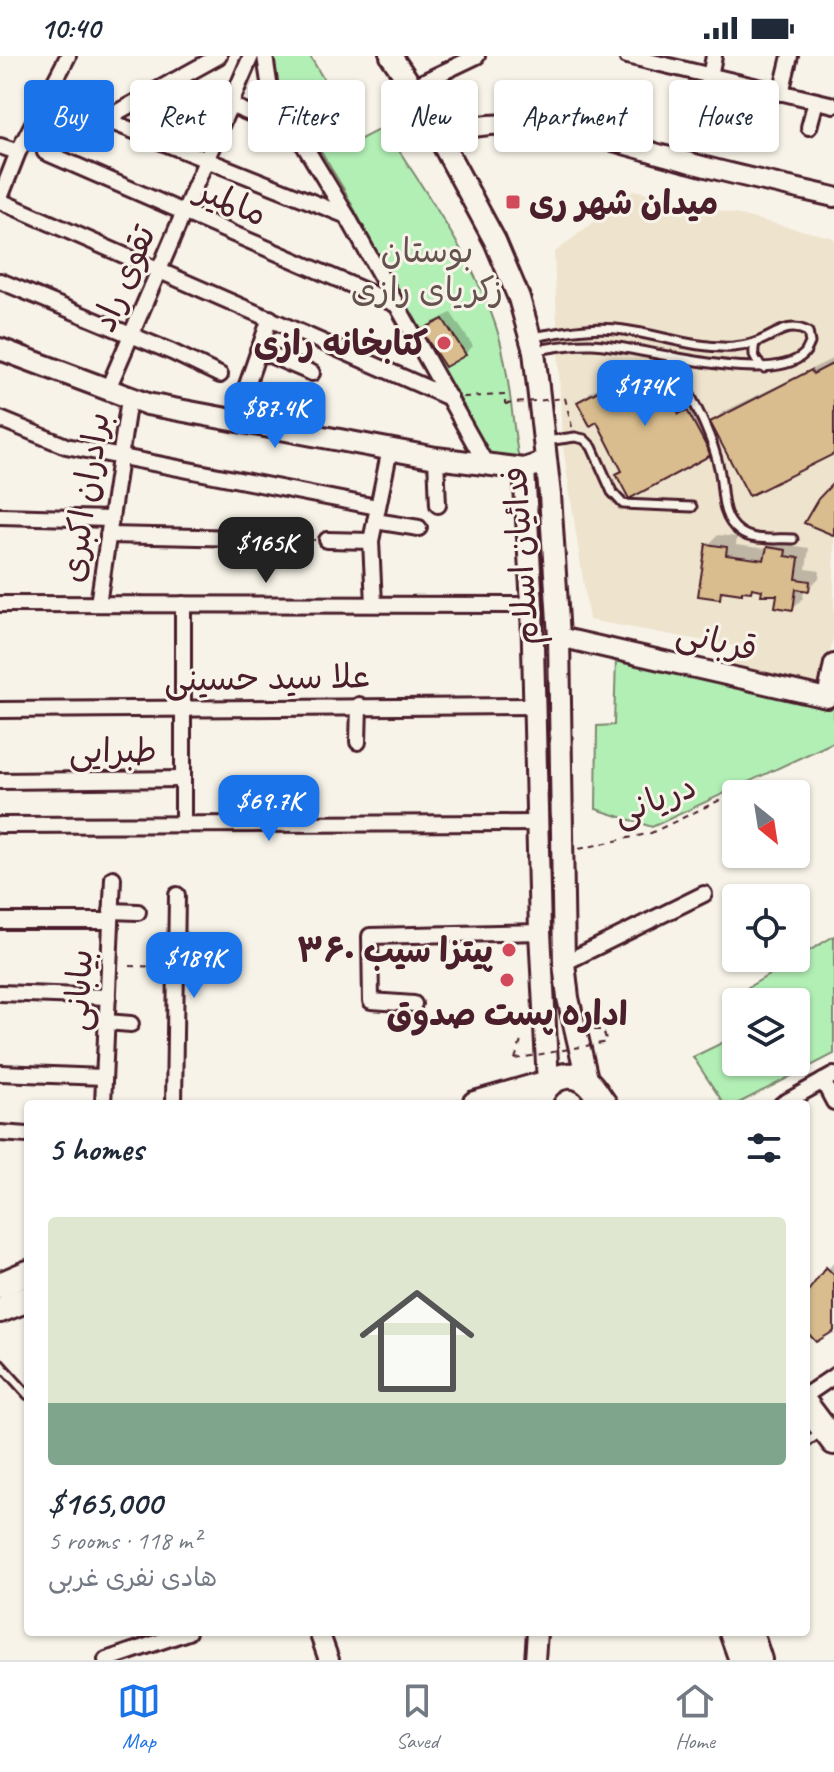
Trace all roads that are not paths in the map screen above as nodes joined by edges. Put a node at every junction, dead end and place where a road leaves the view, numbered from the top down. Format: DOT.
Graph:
graph roads {
  1 [pos="219,56"];
  2 [pos="251,56"];
  3 [pos="265,56"];
  4 [pos="391,56"];
  5 [pos="477,56"];
  6 [pos="627,56"];
  7 [pos="714,56"];
  8 [pos="790,56"];
  9 [pos="69,58"];
  10 [pos="666,61"];
  11 [pos="710,75"];
  12 [pos="175,80"];
  13 [pos="269,80"];
  14 [pos="407,80"];
  15 [pos="427,80"];
  16 [pos="709,80"];
  17 [pos="781,93"];
  18 [pos="232,100"];
  19 [pos="816,101"];
  20 [pos="834,105"];
  21 [pos="114,123"];
  22 [pos="478,126"];
  23 [pos="809,127"];
  24 [pos="0,146"];
  25 [pos="18,152"];
  26 [pos="45,152"];
  27 [pos="209,152"];
  28 [pos="308,152"];
  29 [pos="448,152"];
  30 [pos="206,160"];
  31 [pos="834,197"];
  32 [pos="0,199"];
  33 [pos="184,212"];
  34 [pos="347,216"];
  35 [pos="159,270"];
  36 [pos="0,281"];
  37 [pos="395,304"];
  38 [pos="270,318"];
  39 [pos="131,335"];
  40 [pos="755,343"];
  41 [pos="533,344"];
  42 [pos="0,349"];
  43 [pos="258,350"];
  44 [pos="670,356"];
  45 [pos="764,368"];
  46 [pos="312,373"];
  47 [pos="220,375"];
  48 [pos="107,391"];
  49 [pos="450,398"];
  50 [pos="129,399"];
  51 [pos="0,419"];
  52 [pos="235,420"];
  53 [pos="390,449"];
  54 [pos="545,449"];
  55 [pos="120,457"];
  56 [pos="436,458"];
  57 [pos="487,466"];
  58 [pos="524,469"];
  59 [pos="550,495"];
  60 [pos="526,499"];
  61 [pos="438,505"];
  62 [pos="692,507"];
  63 [pos="376,514"];
  64 [pos="0,516"];
  65 [pos="111,519"];
  66 [pos="419,528"];
  67 [pos="108,535"];
  68 [pos="288,539"];
  69 [pos="793,539"];
  70 [pos="327,540"];
  71 [pos="371,541"];
  72 [pos="0,604"];
  73 [pos="98,604"];
  74 [pos="183,604"];
  75 [pos="374,604"];
  76 [pos="532,605"];
  77 [pos="559,637"];
  78 [pos="834,664"];
  79 [pos="359,705"];
  80 [pos="534,706"];
  81 [pos="183,708"];
  82 [pos="0,710"];
  83 [pos="358,742"];
  84 [pos="182,779"];
  85 [pos="0,781"];
  86 [pos="537,823"];
  87 [pos="183,824"];
  88 [pos="0,825"];
  89 [pos="113,878"];
  90 [pos="704,894"];
  91 [pos="177,895"];
  92 [pos="138,912"];
  93 [pos="111,916"];
  94 [pos="0,921"];
  95 [pos="540,932"];
  96 [pos="564,963"];
  97 [pos="0,993"];
  98 [pos="108,997"];
  99 [pos="414,1004"];
  100 [pos="106,1022"];
  101 [pos="131,1024"];
  102 [pos="0,1073"];
  103 [pos="104,1077"];
  104 [pos="828,1078"];
  105 [pos="588,1083"];
  106 [pos="543,1094"];
  107 [pos="103,1100"];
  108 [pos="174,1100"];
  109 [pos="503,1100"];
  110 [pos="601,1100"];
  111 [pos="789,1100"];
  112 [pos="834,1102"];
  113 [pos="0,1133"];
  114 [pos="24,1135"];
  115 [pos="24,1275"];
  116 [pos="0,1285"];
  117 [pos="24,1301"];
  118 [pos="0,1310"];
  119 [pos="0,1364"];
  120 [pos="834,1376"];
  121 [pos="24,1391"];
  122 [pos="810,1392"];
  123 [pos="810,1414"];
  124 [pos="821,1438"];
  125 [pos="178,1636"];
  126 [pos="320,1636"];
  127 [pos="537,1636"];
  128 [pos="733,1636"];
  129 [pos="751,1636"];
  130 [pos="130,1656"];
  131 [pos="106,1660"];
  132 [pos="329,1660"];
  133 [pos="535,1660"];
  134 [pos="742,1660"];
  135 [pos="759,1660"];
  1 -- 12 [label="street"];
  2 -- 18 [label="street, تقوی راد"];
  3 -- 13 [label="street"];
  4 -- 14 [label="main road, فدائیان اسلام"];
  5 -- 15 [label="street"];
  6 -- 10 [label="street"];
  7 -- 11 [label="street"];
  8 -- 17 [label="street"];
  9 -- 25 [label="street"];
  10 -- 11 [label="street"];
  11 -- 16 [label="street"];
  11 -- 17 [label="street"];
  17 -- 19 [label="street"];
  19 -- 20 [label="street"];
  19 -- 23 [label="street"];
  21 -- 30 [label="street"];
  22 -- 31 [label="street"];
  24 -- 25 [label="street"];
  25 -- 32 [label="street"];
  26 -- 33 [label="street, مالمیر"];
  27 -- 30 [label="street, تقوی راد"];
  28 -- 34 [label="street"];
  29 -- 41 [label="main road, فدائیان اسلام"];
  30 -- 33 [label="street, تقوی راد"];
  30 -- 34 [label="street"];
  32 -- 35 [label="street"];
  33 -- 35 [label="street, تقوی راد"];
  33 -- 37 [label="street, مالمیر"];
  34 -- 37 [label="street"];
  35 -- 38 [label="street"];
  35 -- 39 [label="street, تقوی راد"];
  36 -- 39 [label="street"];
  37 -- 49 [label="street"];
  38 -- 43 [label="street"];
  38 -- 49 [label="street"];
  39 -- 47 [label="street"];
  39 -- 48 [label="street, تقوی راد"];
  40 -- 41 [label="lane"];
  40 -- 45 [label="lane"];
  40 -- 45 [label="lane"];
  41 -- 44 [label="lane"];
  41 -- 54 [label="main road, فدائیان اسلام"];
  42 -- 48 [label="main road"];
  43 -- 46 [label="street"];
  43 -- 52 [label="street"];
  44 -- 45 [label="lane"];
  44 -- 69 [label="lane"];
  48 -- 50 [label="main road"];
  49 -- 57 [label="street"];
  50 -- 52 [label="main road"];
  50 -- 55 [label="street, برادران اکبری"];
  51 -- 55 [label="street"];
  52 -- 53 [label="main road"];
  53 -- 56 [label="main road"];
  53 -- 63 [label="street"];
  54 -- 58 [label="main road"];
  54 -- 59 [label="main road, فدائیان اسلام"];
  54 -- 62 [label="lane"];
  55 -- 63 [label="street"];
  55 -- 65 [label="street, برادران اکبری"];
  56 -- 57 [label="main road"];
  56 -- 61 [label="street"];
  57 -- 58 [label="main road"];
  58 -- 60 [label="main road, فدائیان اسلام"];
  59 -- 60 [label="main road"];
  59 -- 77 [label="main road, فدائیان اسلام"];
  60 -- 76 [label="main road, فدائیان اسلام"];
  63 -- 66 [label="street"];
  63 -- 71 [label="street"];
  64 -- 65 [label="street"];
  65 -- 67 [label="street, برادران اکبری"];
  67 -- 68 [label="street"];
  67 -- 73 [label="street, برادران اکبری"];
  70 -- 71 [label="street"];
  71 -- 75 [label="street"];
  72 -- 73 [label="street"];
  73 -- 74 [label="street"];
  74 -- 75 [label="street"];
  74 -- 81 [label="street"];
  75 -- 76 [label="street"];
  76 -- 80 [label="main road, فدائیان اسلام"];
  77 -- 78 [label="street, قربانی"];
  77 -- 96 [label="main road, فدائیان اسلام"];
  79 -- 80 [label="street, علا سید حسینی"];
  79 -- 81 [label="street, علا سید حسینی"];
  79 -- 83 [label="street"];
  80 -- 86 [label="main road, فدائیان اسلام"];
  81 -- 82 [label="street, علا سید حسینی"];
  81 -- 84 [label="street"];
  84 -- 85 [label="street, طبرایی"];
  84 -- 87 [label="street, طبرایی"];
  86 -- 87 [label="street"];
  86 -- 95 [label="main road, فدائیان اسلام"];
  87 -- 88 [label="street"];
  89 -- 93 [label="street, بیابانی"];
  90 -- 96 [label="street"];
  91 -- 108 [label="street"];
  92 -- 93 [label="street"];
  93 -- 94 [label="street"];
  93 -- 98 [label="street, بیابانی"];
  95 -- 99 [label="street"];
  95 -- 106 [label="main road, فدائیان اسلام"];
  96 -- 105 [label="main road, فدائیان اسلام"];
  97 -- 98 [label="street"];
  98 -- 100 [label="street, بیابانی"];
  100 -- 101 [label="street"];
  100 -- 103 [label="street, بیابانی"];
  102 -- 103 [label="street"];
  103 -- 107 [label="street, بیابانی"];
  104 -- 111 [label="street"];
  104 -- 112 [label="street"];
  105 -- 106 [label="main road"];
  105 -- 110 [label="main road"];
  106 -- 109 [label="main road"];
  113 -- 114 [label="street"];
  115 -- 116 [label="main road"];
  117 -- 118 [label="main road"];
  119 -- 121 [label="lane"];
  120 -- 122 [label="street"];
  123 -- 124 [label="main road"];
  125 -- 130 [label="street"];
  126 -- 132 [label="street"];
  127 -- 133 [label="street"];
  128 -- 134 [label="main road"];
  129 -- 135 [label="main road"];
  130 -- 131 [label="street"];
}
